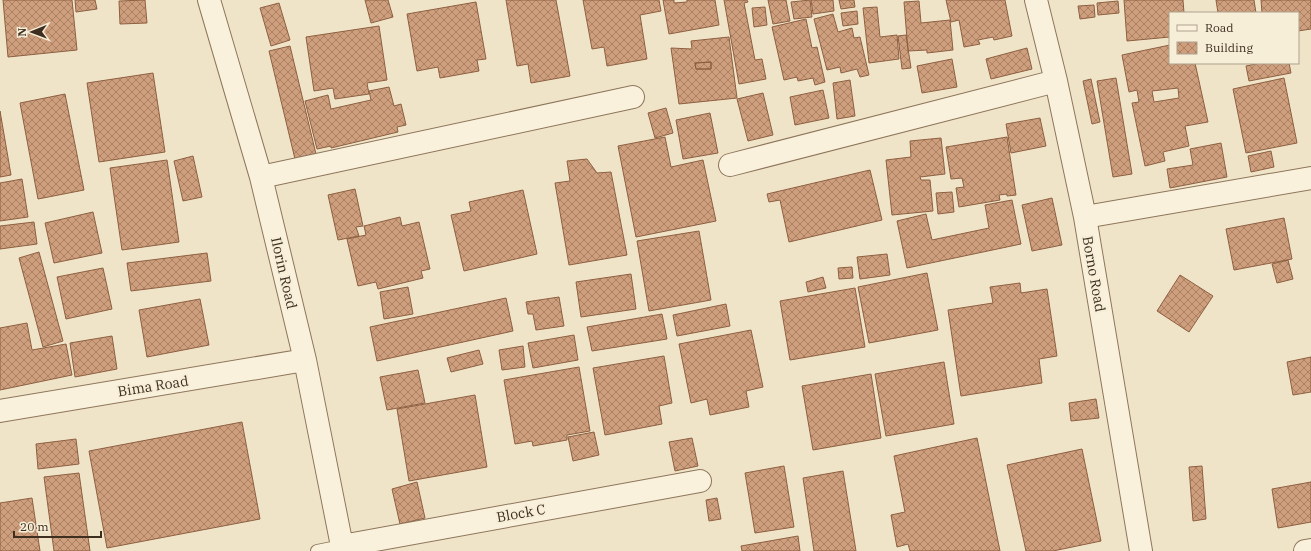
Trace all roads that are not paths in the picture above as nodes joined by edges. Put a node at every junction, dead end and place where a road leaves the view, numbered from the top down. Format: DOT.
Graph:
graph roads {
  1 [pos="209,0"];
  2 [pos="1036,0"];
  3 [pos="1056,81"];
  4 [pos="633,97"];
  5 [pos="730,165"];
  6 [pos="261,177"];
  7 [pos="1311,178"];
  8 [pos="1085,217"];
  9 [pos="305,360"];
  10 [pos="0,411"];
  11 [pos="700,481"];
  12 [pos="342,548"];
  13 [pos="1311,550"];
  14 [pos="317,551"];
  15 [pos="1142,551"];
  16 [pos="1305,551"];
  1 -- 6 [label="street, Ilorin Road"];
  2 -- 3 [label="street, Borno Road"];
  3 -- 5 [label="street"];
  3 -- 8 [label="street, Borno Road"];
  4 -- 6 [label="street"];
  6 -- 9 [label="street, Ilorin Road"];
  7 -- 8 [label="street"];
  8 -- 15 [label="street, Borno Road"];
  9 -- 10 [label="street, Bima Road"];
  9 -- 12 [label="street, Ilorin Road"];
  11 -- 12 [label="street, Block C"];
  12 -- 14 [label="lane"];
  13 -- 16 [label="street"];
}
